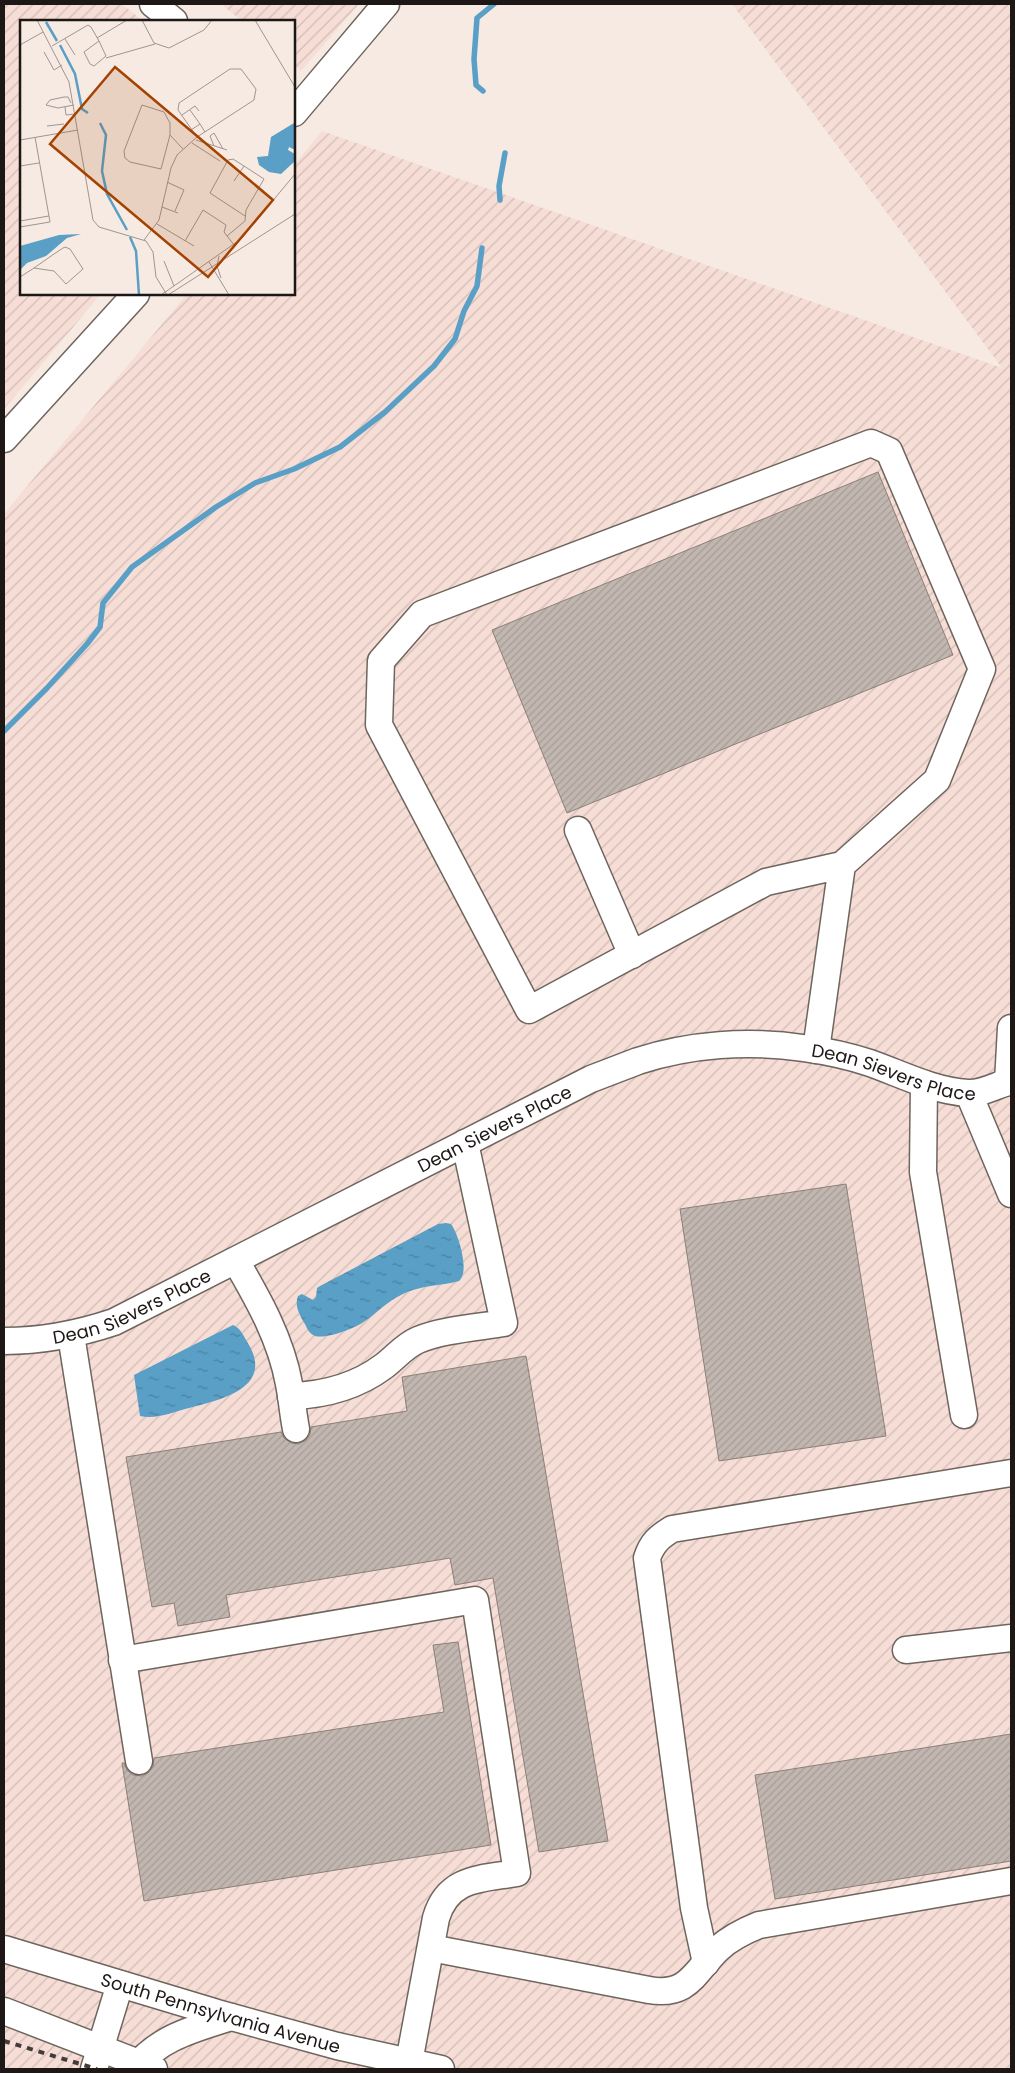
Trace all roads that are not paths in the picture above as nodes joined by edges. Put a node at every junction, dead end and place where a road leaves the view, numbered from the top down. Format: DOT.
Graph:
graph roads {
  1 [pos="153,4"];
  2 [pos="386,4"];
  3 [pos="173,20"];
  4 [pos="295,112"];
  5 [pos="135,295"];
  6 [pos="4,439"];
  7 [pos="578,830"];
  8 [pos="842,865"];
  9 [pos="632,955"];
  10 [pos="1011,1028"];
  11 [pos="816,1050"];
  12 [pos="1009,1083"];
  13 [pos="924,1084"];
  14 [pos="969,1094"];
  15 [pos="465,1143"];
  16 [pos="1011,1194"];
  17 [pos="236,1261"];
  18 [pos="71,1335"];
  19 [pos="4,1341"];
  20 [pos="291,1396"];
  21 [pos="964,1415"];
  22 [pos="296,1429"];
  23 [pos="1011,1473"];
  24 [pos="1011,1638"];
  25 [pos="906,1650"];
  26 [pos="122,1660"];
  27 [pos="139,1761"];
  28 [pos="1011,1880"];
  29 [pos="4,1948"];
  30 [pos="431,1948"];
  31 [pos="706,1963"];
  32 [pos="120,1984"];
  33 [pos="4,2011"];
  34 [pos="231,2017"];
  35 [pos="97,2060"];
  36 [pos="409,2062"];
  37 [pos="142,2067"];
  38 [pos="441,2069"];
  1 -- 3 [label="street"];
  2 -- 4 [label="street"];
  5 -- 6 [label="street"];
  7 -- 9 [label="street"];
  8 -- 9 [label="street"];
  8 -- 9 [label="street"];
  8 -- 11 [label="street"];
  10 -- 12 [label="street"];
  11 -- 13 [label="street, Dean Sievers Place"];
  11 -- 15 [label="street, Dean Sievers Place"];
  12 -- 14 [label="street, Dean Sievers Place"];
  13 -- 14 [label="street, Dean Sievers Place"];
  13 -- 21 [label="street"];
  14 -- 16 [label="street"];
  15 -- 17 [label="street, Dean Sievers Place"];
  15 -- 20 [label="street"];
  17 -- 18 [label="street, Dean Sievers Place"];
  17 -- 20 [label="street"];
  18 -- 19 [label="street, Dean Sievers Place"];
  18 -- 26 [label="street"];
  20 -- 22 [label="street"];
  23 -- 31 [label="street"];
  24 -- 25 [label="street"];
  26 -- 27 [label="street"];
  26 -- 30 [label="street"];
  28 -- 31 [label="street"];
  29 -- 32 [label="street, South Pennsylvania Avenue"];
  30 -- 31 [label="street"];
  30 -- 36 [label="street"];
  32 -- 34 [label="street, South Pennsylvania Avenue"];
  32 -- 35 [label="street"];
  33 -- 35 [label="street"];
  34 -- 36 [label="street, South Pennsylvania Avenue"];
  34 -- 37 [label="street"];
  35 -- 37 [label="street"];
  36 -- 38 [label="street, South Pennsylvania Avenue"];
}
